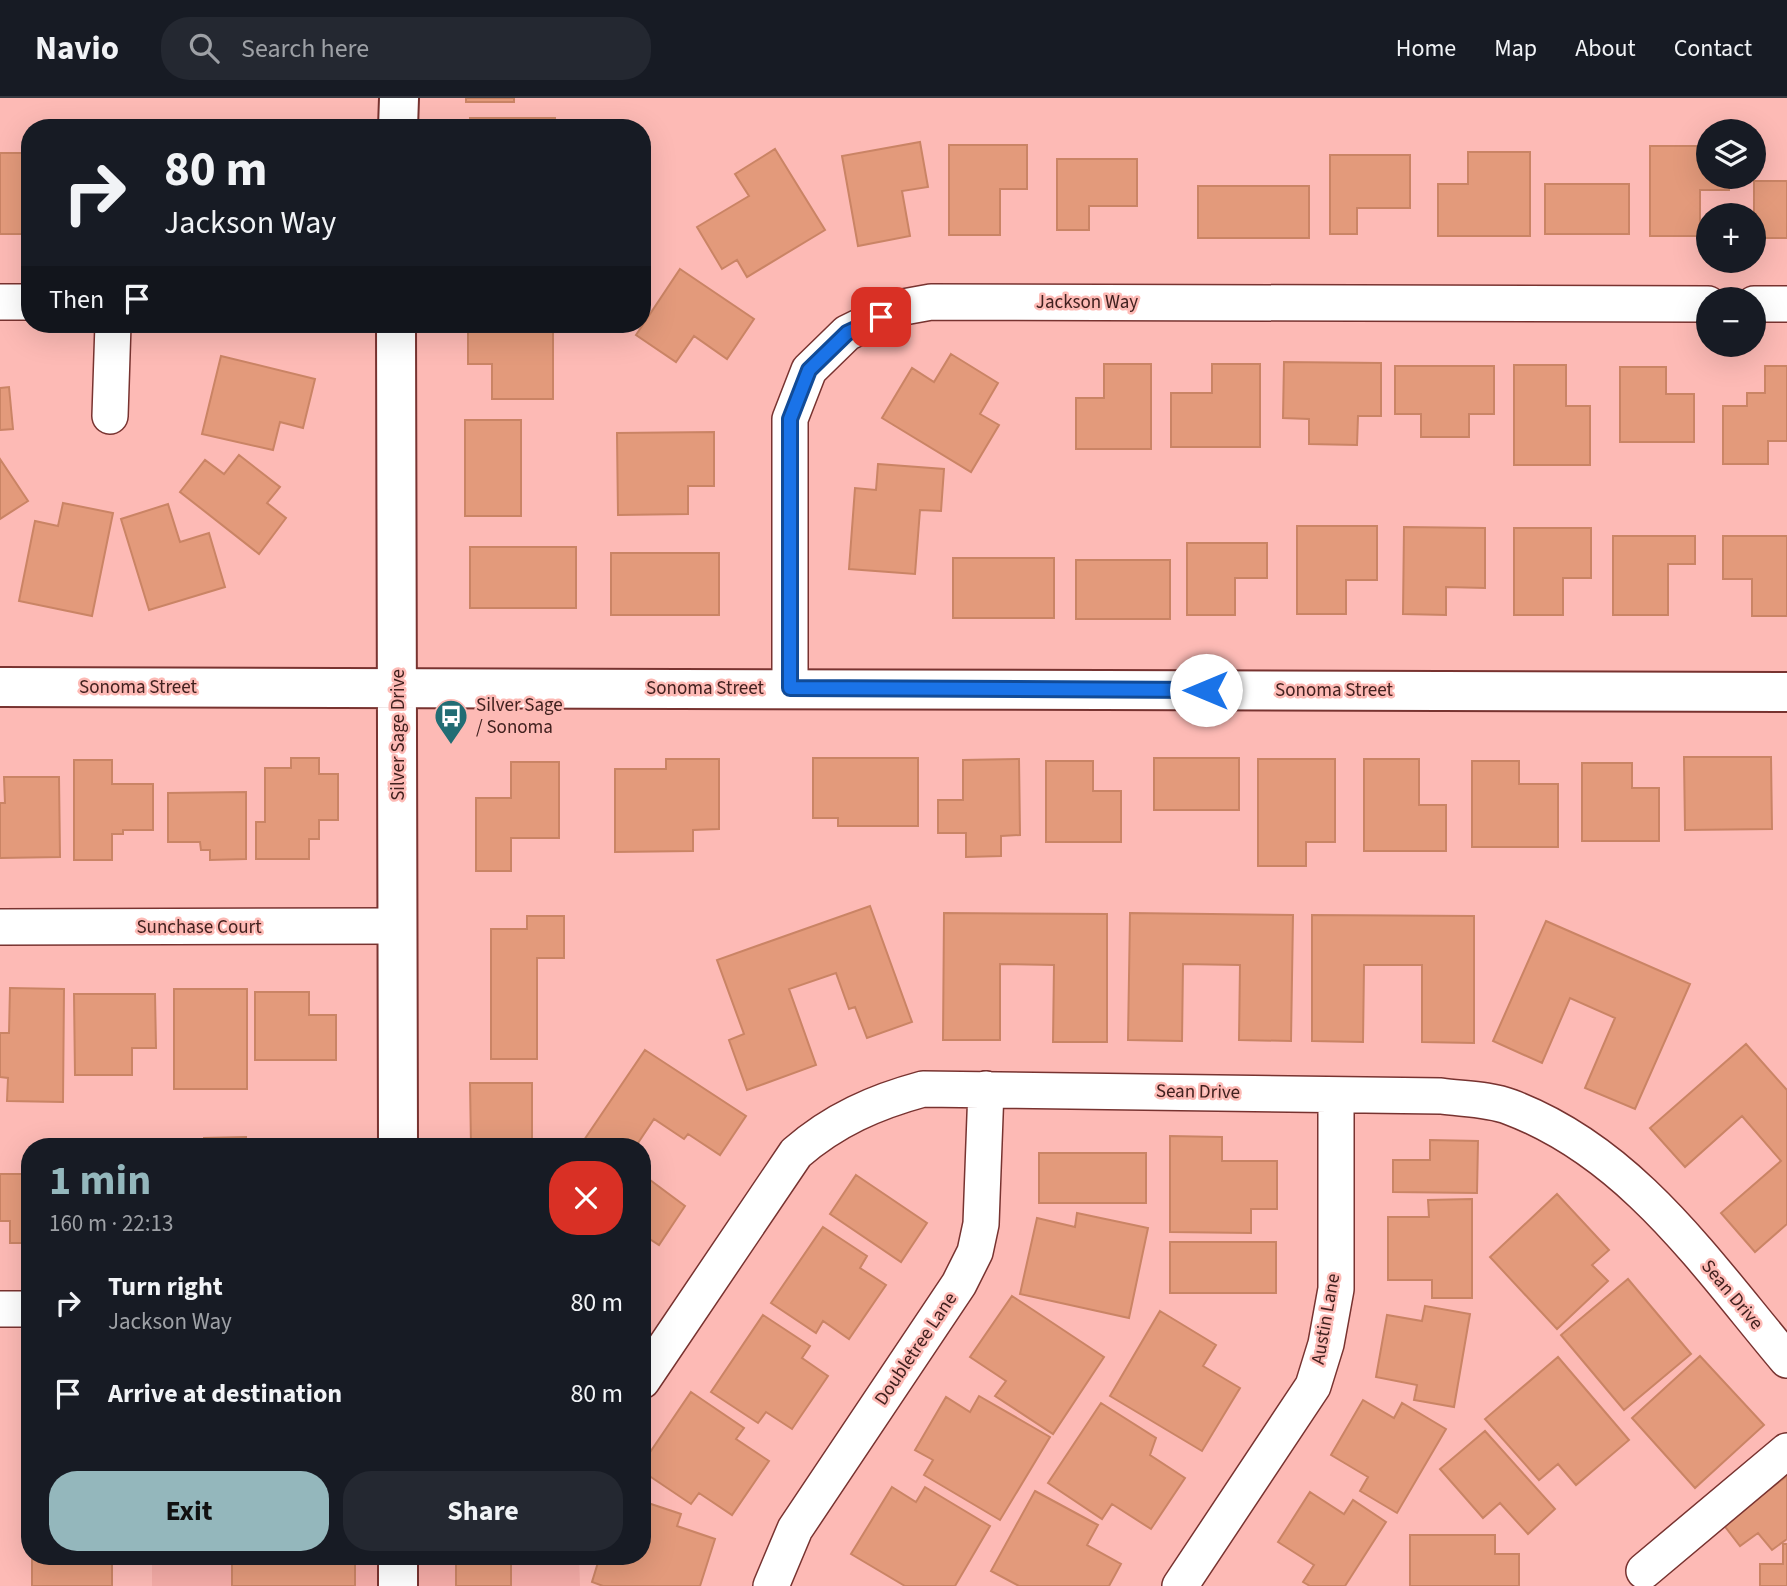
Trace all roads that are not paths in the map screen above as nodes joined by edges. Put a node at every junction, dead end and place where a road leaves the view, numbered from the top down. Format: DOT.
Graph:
graph roads {
  1 [pos="399,98"];
  2 [pos="398,119"];
  3 [pos="0,302"];
  4 [pos="21,302"];
  5 [pos="1696,304"];
  6 [pos="1766,304"];
  7 [pos="1787,304"];
  8 [pos="113,333"];
  9 [pos="396,333"];
  10 [pos="110,416"];
  11 [pos="0,687"];
  12 [pos="398,688"];
  13 [pos="790,688"];
  14 [pos="1787,692"];
  15 [pos="398,926"];
  16 [pos="0,927"];
  17 [pos="986,1089"];
  18 [pos="1336,1095"];
  19 [pos="398,1138"];
  20 [pos="0,1309"];
  21 [pos="21,1309"];
  22 [pos="1787,1360"];
  23 [pos="651,1368"];
  24 [pos="1787,1451"];
  25 [pos="398,1565"];
  26 [pos="1644,1571"];
  27 [pos="398,1586"];
  28 [pos="771,1586"];
  29 [pos="1180,1586"];
  1 -- 2 [label="street"];
  3 -- 4 [label="street"];
  5 -- 13 [label="street, Jackson Way"];
  6 -- 7 [label="street"];
  8 -- 10 [label="street"];
  9 -- 12 [label="street, Silver Sage Drive"];
  11 -- 12 [label="street, Sonoma Street"];
  12 -- 13 [label="street, Sonoma Street"];
  12 -- 15 [label="street, Silver Sage Drive"];
  13 -- 14 [label="street, Sonoma Street"];
  15 -- 16 [label="street, Sunchase Court"];
  15 -- 19 [label="street, Silver Sage Drive"];
  17 -- 18 [label="street, Sean Drive"];
  17 -- 23 [label="street, Sean Drive"];
  17 -- 28 [label="street, Doubletree Lane"];
  18 -- 22 [label="street, Sean Drive"];
  18 -- 29 [label="street, Austin Lane"];
  20 -- 21 [label="street"];
  24 -- 26 [label="street"];
  25 -- 27 [label="street"];
}
